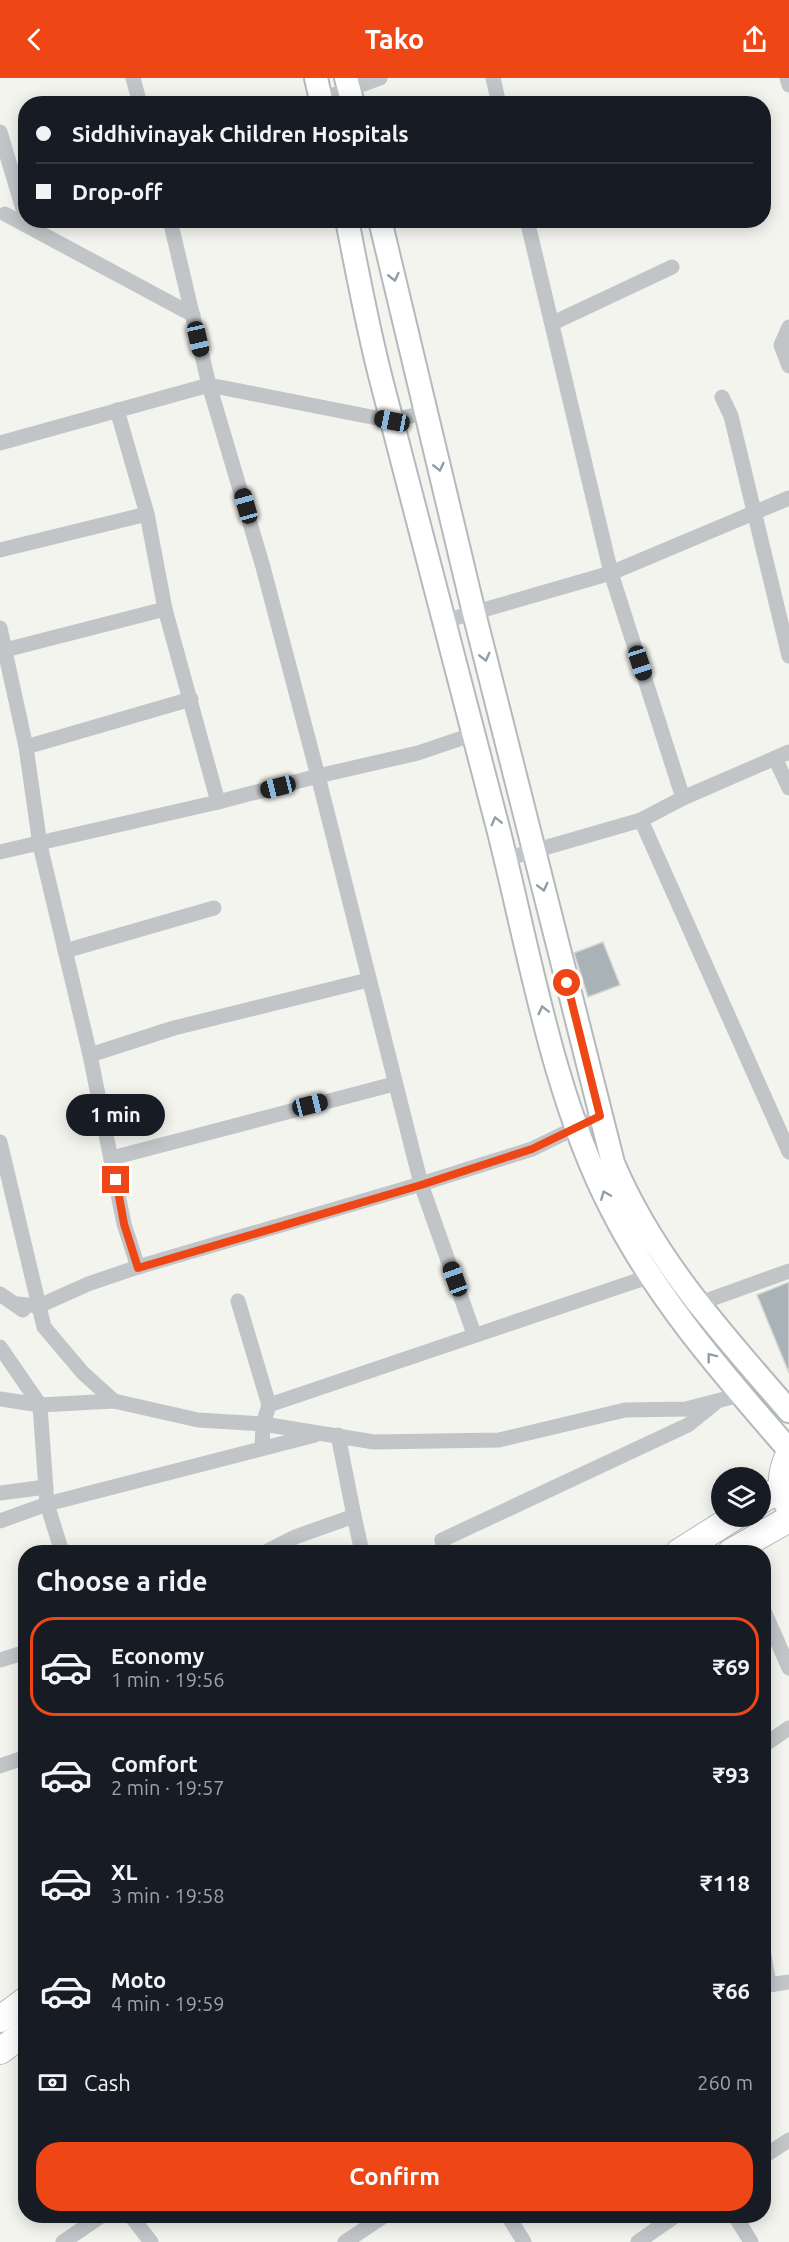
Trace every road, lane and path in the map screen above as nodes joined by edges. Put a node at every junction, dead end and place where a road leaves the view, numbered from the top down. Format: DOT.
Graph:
graph roads {
  1 [pos="134,78"];
  2 [pos="380,78"];
  3 [pos="493,78"];
  4 [pos="787,78"];
  5 [pos="789,85"];
  6 [pos="349,90"];
  7 [pos="139,96"];
  8 [pos="317,96"];
  9 [pos="497,96"];
  10 [pos="0,132"];
  11 [pos="18,190"];
  12 [pos="18,211"];
  13 [pos="3,215"];
  14 [pos="18,223"];
  15 [pos="28,228"];
  16 [pos="172,228"];
  17 [pos="349,228"];
  18 [pos="382,228"];
  19 [pos="529,228"];
  20 [pos="672,267"];
  21 [pos="193,315"];
  22 [pos="552,323"];
  23 [pos="789,327"];
  24 [pos="789,366"];
  25 [pos="209,385"];
  26 [pos="722,397"];
  27 [pos="117,410"];
  28 [pos="426,412"];
  29 [pos="392,421"];
  30 [pos="0,443"];
  31 [pos="789,498"];
  32 [pos="147,514"];
  33 [pos="754,514"];
  34 [pos="0,550"];
  35 [pos="611,573"];
  36 [pos="165,609"];
  37 [pos="474,613"];
  38 [pos="445,621"];
  39 [pos="0,627"];
  40 [pos="5,650"];
  41 [pos="789,656"];
  42 [pos="191,699"];
  43 [pos="474,734"];
  44 [pos="26,747"];
  45 [pos="782,755"];
  46 [pos="318,777"];
  47 [pos="789,788"];
  48 [pos="683,798"];
  49 [pos="218,802"];
  50 [pos="641,820"];
  51 [pos="40,845"];
  52 [pos="534,850"];
  53 [pos="0,852"];
  54 [pos="506,859"];
  55 [pos="214,908"];
  56 [pos="65,951"];
  57 [pos="368,980"];
  58 [pos="90,1055"];
  59 [pos="394,1084"];
  60 [pos="600,1116"];
  61 [pos="577,1127"];
  62 [pos="0,1142"];
  63 [pos="789,1152"];
  64 [pos="112,1158"];
  65 [pos="421,1185"];
  66 [pos="138,1268"];
  67 [pos="789,1271"];
  68 [pos="648,1277"];
  69 [pos="0,1294"];
  70 [pos="238,1301"];
  71 [pos="16,1304"];
  72 [pos="698,1304"];
  73 [pos="39,1306"];
  74 [pos="675,1312"];
  75 [pos="44,1327"];
  76 [pos="474,1334"];
  77 [pos="0,1347"];
  78 [pos="740,1395"];
  79 [pos="0,1400"];
  80 [pos="718,1400"];
  81 [pos="114,1401"];
  82 [pos="40,1405"];
  83 [pos="269,1405"];
  84 [pos="789,1411"];
  85 [pos="263,1424"];
  86 [pos="331,1434"];
  87 [pos="262,1448"];
  88 [pos="789,1452"];
  89 [pos="46,1487"];
  90 [pos="0,1493"];
  91 [pos="785,1497"];
  92 [pos="47,1504"];
  93 [pos="354,1516"];
  94 [pos="1,1519"];
  95 [pos="789,1520"];
  96 [pos="719,1527"];
  97 [pos="60,1545"];
  98 [pos="280,1545"];
  99 [pos="360,1545"];
  100 [pos="443,1545"];
  101 [pos="690,1545"];
  102 [pos="746,1545"];
  103 [pos="771,1627"];
  104 [pos="18,1654"];
  105 [pos="0,1660"];
  106 [pos="789,1668"];
  107 [pos="789,1728"];
  108 [pos="771,1740"];
  109 [pos="18,1760"];
  110 [pos="0,1766"];
  111 [pos="789,1982"];
  112 [pos="771,1985"];
  113 [pos="18,2006"];
  114 [pos="0,2019"];
  115 [pos="18,2038"];
  116 [pos="0,2051"];
  117 [pos="789,2140"];
  118 [pos="771,2152"];
  119 [pos="90,2223"];
  120 [pos="136,2223"];
  121 [pos="374,2223"];
  122 [pos="512,2223"];
  123 [pos="665,2223"];
  124 [pos="739,2223"];
  125 [pos="63,2242"];
  126 [pos="151,2242"];
  127 [pos="345,2242"];
  128 [pos="524,2242"];
  129 [pos="638,2242"];
  130 [pos="751,2242"];
  1 -- 7 [label="street"];
  2 -- 6 [label="street"];
  3 -- 9 [label="street"];
  4 -- 5 [label="street"];
  6 -- 8 [label="street"];
  10 -- 11 [label="street"];
  12 -- 13 [label="street"];
  13 -- 14 [label="street"];
  15 -- 21 [label="street"];
  16 -- 21 [label="street"];
  17 -- 29 [label="street"];
  18 -- 28 [label="street, one-way"];
  19 -- 22 [label="street"];
  20 -- 22 [label="street"];
  21 -- 25 [label="street"];
  22 -- 35 [label="street"];
  23 -- 24 [label="street"];
  25 -- 27 [label="street"];
  25 -- 29 [label="street"];
  25 -- 46 [label="street"];
  26 -- 33 [label="street"];
  27 -- 30 [label="street"];
  27 -- 32 [label="street"];
  28 -- 29 [label="street"];
  28 -- 37 [label="street, one-way"];
  29 -- 38 [label="street"];
  31 -- 33 [label="street"];
  32 -- 34 [label="street"];
  32 -- 36 [label="street"];
  33 -- 35 [label="street"];
  33 -- 41 [label="street"];
  35 -- 37 [label="street"];
  35 -- 48 [label="street"];
  36 -- 40 [label="street"];
  36 -- 42 [label="street"];
  37 -- 38 [label="street"];
  37 -- 52 [label="street, one-way"];
  38 -- 43 [label="street"];
  39 -- 40 [label="street"];
  40 -- 44 [label="street"];
  42 -- 44 [label="street"];
  42 -- 49 [label="street"];
  43 -- 46 [label="street"];
  54 -- 43 [label="street, one-way"];
  44 -- 51 [label="street"];
  45 -- 47 [label="street"];
  45 -- 48 [label="street"];
  46 -- 49 [label="street"];
  46 -- 57 [label="street"];
  48 -- 50 [label="street"];
  49 -- 51 [label="street"];
  50 -- 52 [label="street"];
  50 -- 63 [label="street"];
  51 -- 53 [label="street"];
  51 -- 56 [label="street"];
  52 -- 54 [label="street"];
  52 -- 60 [label="street, one-way"];
  61 -- 54 [label="street, one-way"];
  55 -- 56 [label="street"];
  56 -- 58 [label="street"];
  57 -- 58 [label="street"];
  57 -- 59 [label="street"];
  58 -- 64 [label="street"];
  59 -- 64 [label="street"];
  59 -- 65 [label="street"];
  60 -- 61 [label="street"];
  60 -- 72 [label="street"];
  61 -- 65 [label="street"];
  68 -- 61 [label="street, one-way"];
  62 -- 73 [label="street"];
  64 -- 66 [label="street"];
  65 -- 66 [label="street"];
  65 -- 76 [label="street"];
  66 -- 73 [label="street"];
  67 -- 72 [label="street"];
  68 -- 74 [label="street"];
  68 -- 76 [label="street"];
  69 -- 71 [label="street"];
  70 -- 83 [label="street"];
  71 -- 73 [label="street"];
  71 -- 75 [label="street"];
  72 -- 74 [label="street"];
  72 -- 84 [label="street"];
  73 -- 75 [label="street"];
  78 -- 74 [label="street, one-way"];
  75 -- 81 [label="street"];
  76 -- 83 [label="street"];
  77 -- 82 [label="street"];
  78 -- 80 [label="street"];
  78 -- 88 [label="street"];
  79 -- 82 [label="street"];
  80 -- 86 [label="street"];
  80 -- 100 [label="street"];
  81 -- 82 [label="street"];
  81 -- 85 [label="street"];
  82 -- 89 [label="street"];
  83 -- 85 [label="street"];
  85 -- 86 [label="street"];
  85 -- 87 [label="street"];
  86 -- 87 [label="street"];
  86 -- 93 [label="street"];
  87 -- 92 [label="street"];
  88 -- 91 [label="main road"];
  89 -- 90 [label="street"];
  89 -- 92 [label="street"];
  92 -- 94 [label="street"];
  92 -- 97 [label="street"];
  93 -- 98 [label="street"];
  93 -- 99 [label="street"];
  95 -- 102 [label="main road"];
  96 -- 101 [label="main road"];
  103 -- 106 [label="street"];
  104 -- 105 [label="street"];
  107 -- 108 [label="street"];
  109 -- 110 [label="street"];
  111 -- 112 [label="street"];
  113 -- 114 [label="main road"];
  115 -- 116 [label="main road"];
  117 -- 118 [label="street"];
  119 -- 125 [label="street"];
  120 -- 126 [label="street"];
  121 -- 127 [label="street"];
  122 -- 128 [label="street"];
  123 -- 129 [label="street"];
  124 -- 130 [label="street"];
}
